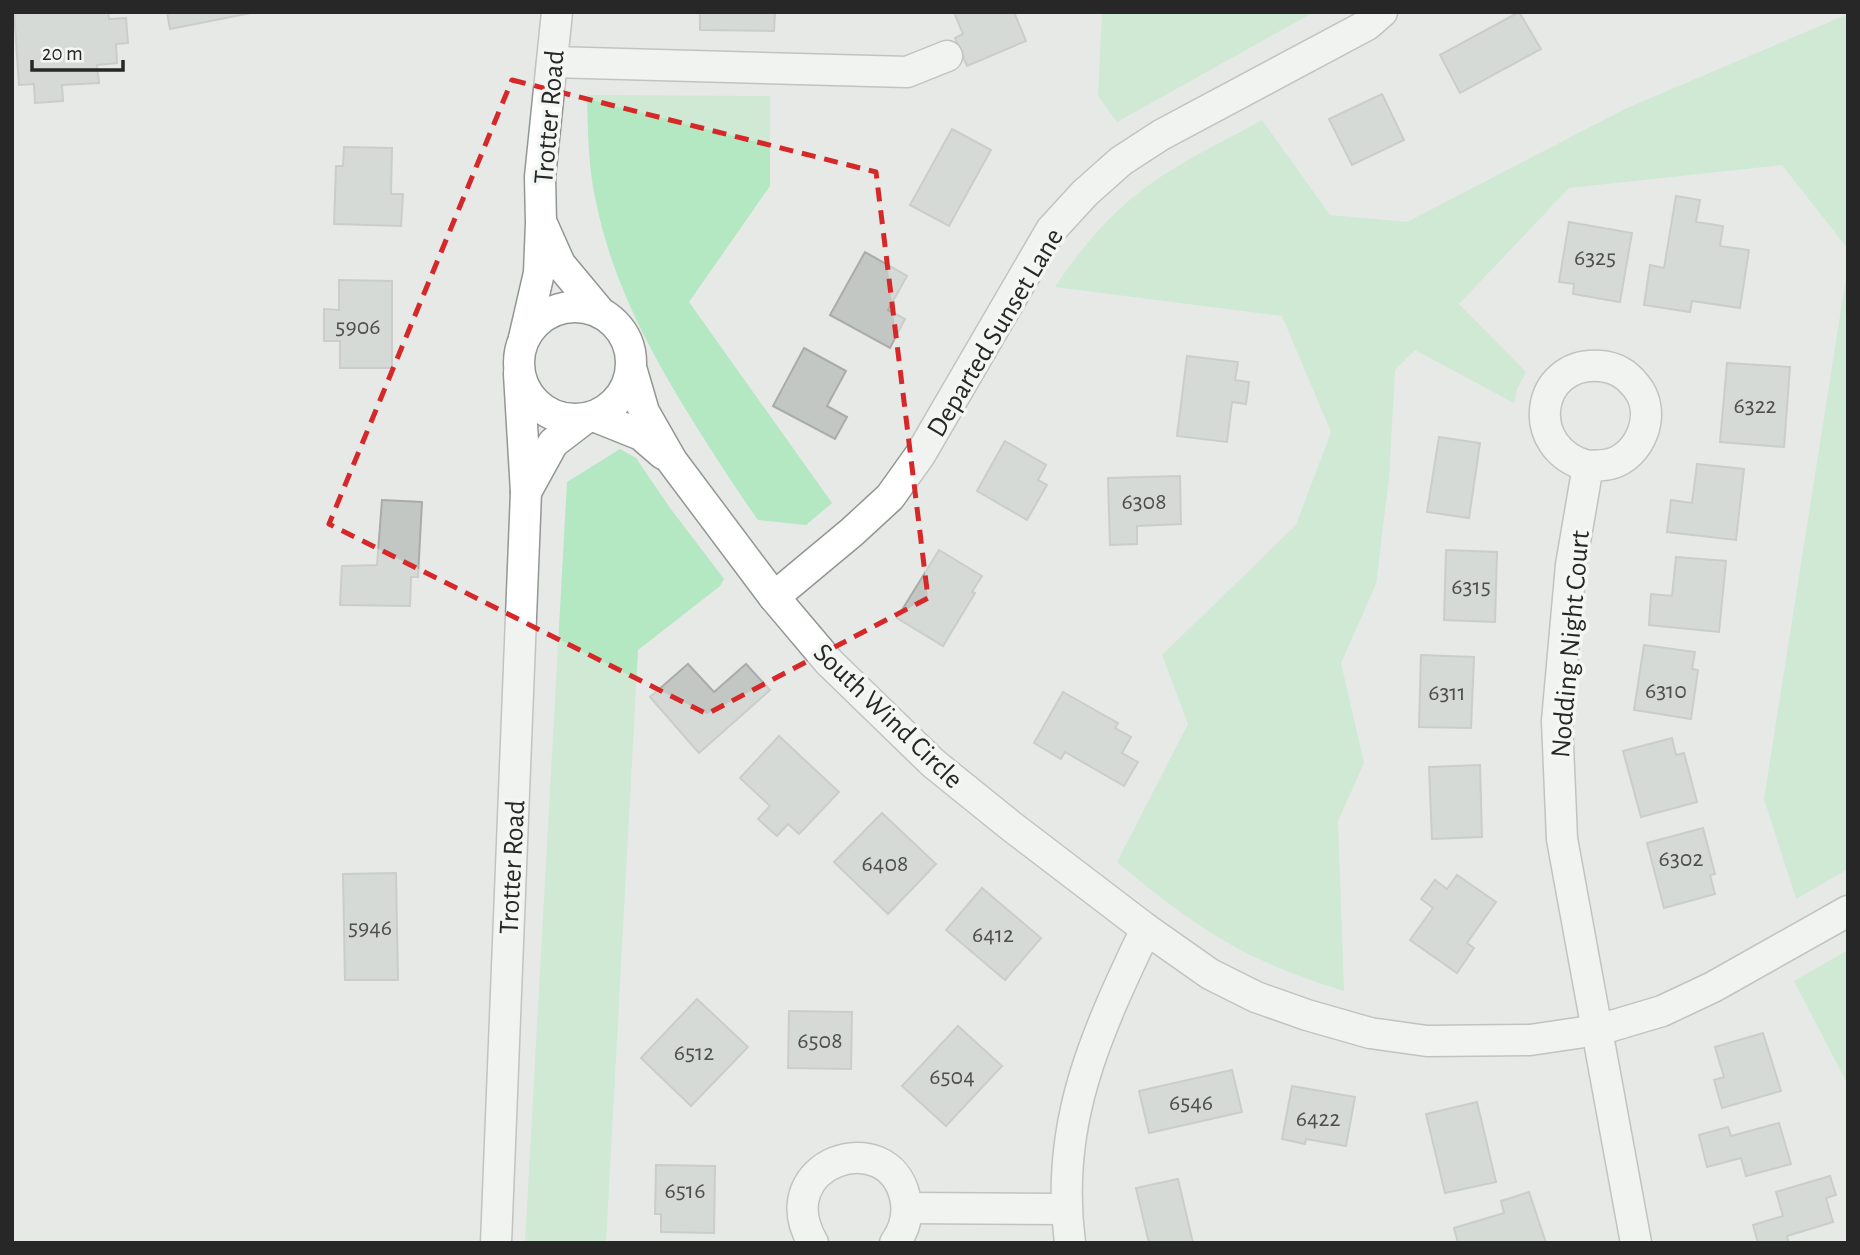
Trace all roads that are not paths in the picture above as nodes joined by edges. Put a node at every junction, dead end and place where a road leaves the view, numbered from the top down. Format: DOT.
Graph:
graph roads {
  1 [pos="557,12"];
  2 [pos="1382,12"];
  3 [pos="947,56"];
  4 [pos="552,62"];
  5 [pos="541,223"];
  6 [pos="600,312"];
  7 [pos="524,339"];
  8 [pos="632,371"];
  9 [pos="519,374"];
  10 [pos="590,418"];
  11 [pos="672,461"];
  12 [pos="1588,466"];
  13 [pos="526,492"];
  14 [pos="774,597"];
  15 [pos="1848,911"];
  16 [pos="1146,929"];
  17 [pos="1598,1030"];
  18 [pos="908,1208"];
  19 [pos="1065,1209"];
  20 [pos="496,1243"];
  21 [pos="813,1243"];
  22 [pos="895,1243"];
  23 [pos="1070,1243"];
  24 [pos="1636,1243"];
  1 -- 4 [label="street, Trotter Road"];
  2 -- 14 [label="street, Departed Sunset Lane"];
  3 -- 4 [label="street"];
  4 -- 5 [label="street, Trotter Road"];
  5 -- 6 [label="street, Trotter Road"];
  5 -- 7 [label="street, Trotter Road"];
  6 -- 7 [label="street"];
  6 -- 8 [label="street"];
  7 -- 9 [label="street"];
  8 -- 10 [label="street"];
  8 -- 11 [label="street, South Wind Circle"];
  9 -- 10 [label="street"];
  9 -- 13 [label="street, Trotter Road"];
  10 -- 11 [label="street, South Wind Circle"];
  10 -- 13 [label="street, Trotter Road"];
  11 -- 14 [label="street, South Wind Circle"];
  12 -- 17 [label="street, Nodding Night Court"];
  13 -- 20 [label="street, Trotter Road"];
  14 -- 16 [label="street, South Wind Circle"];
  15 -- 17 [label="street, South Wind Circle"];
  16 -- 17 [label="street, South Wind Circle"];
  16 -- 19 [label="street"];
  17 -- 24 [label="street, Nodding Night Court"];
  18 -- 19 [label="street"];
  18 -- 21 [label="street"];
  18 -- 22 [label="street"];
  19 -- 23 [label="street"];
}
